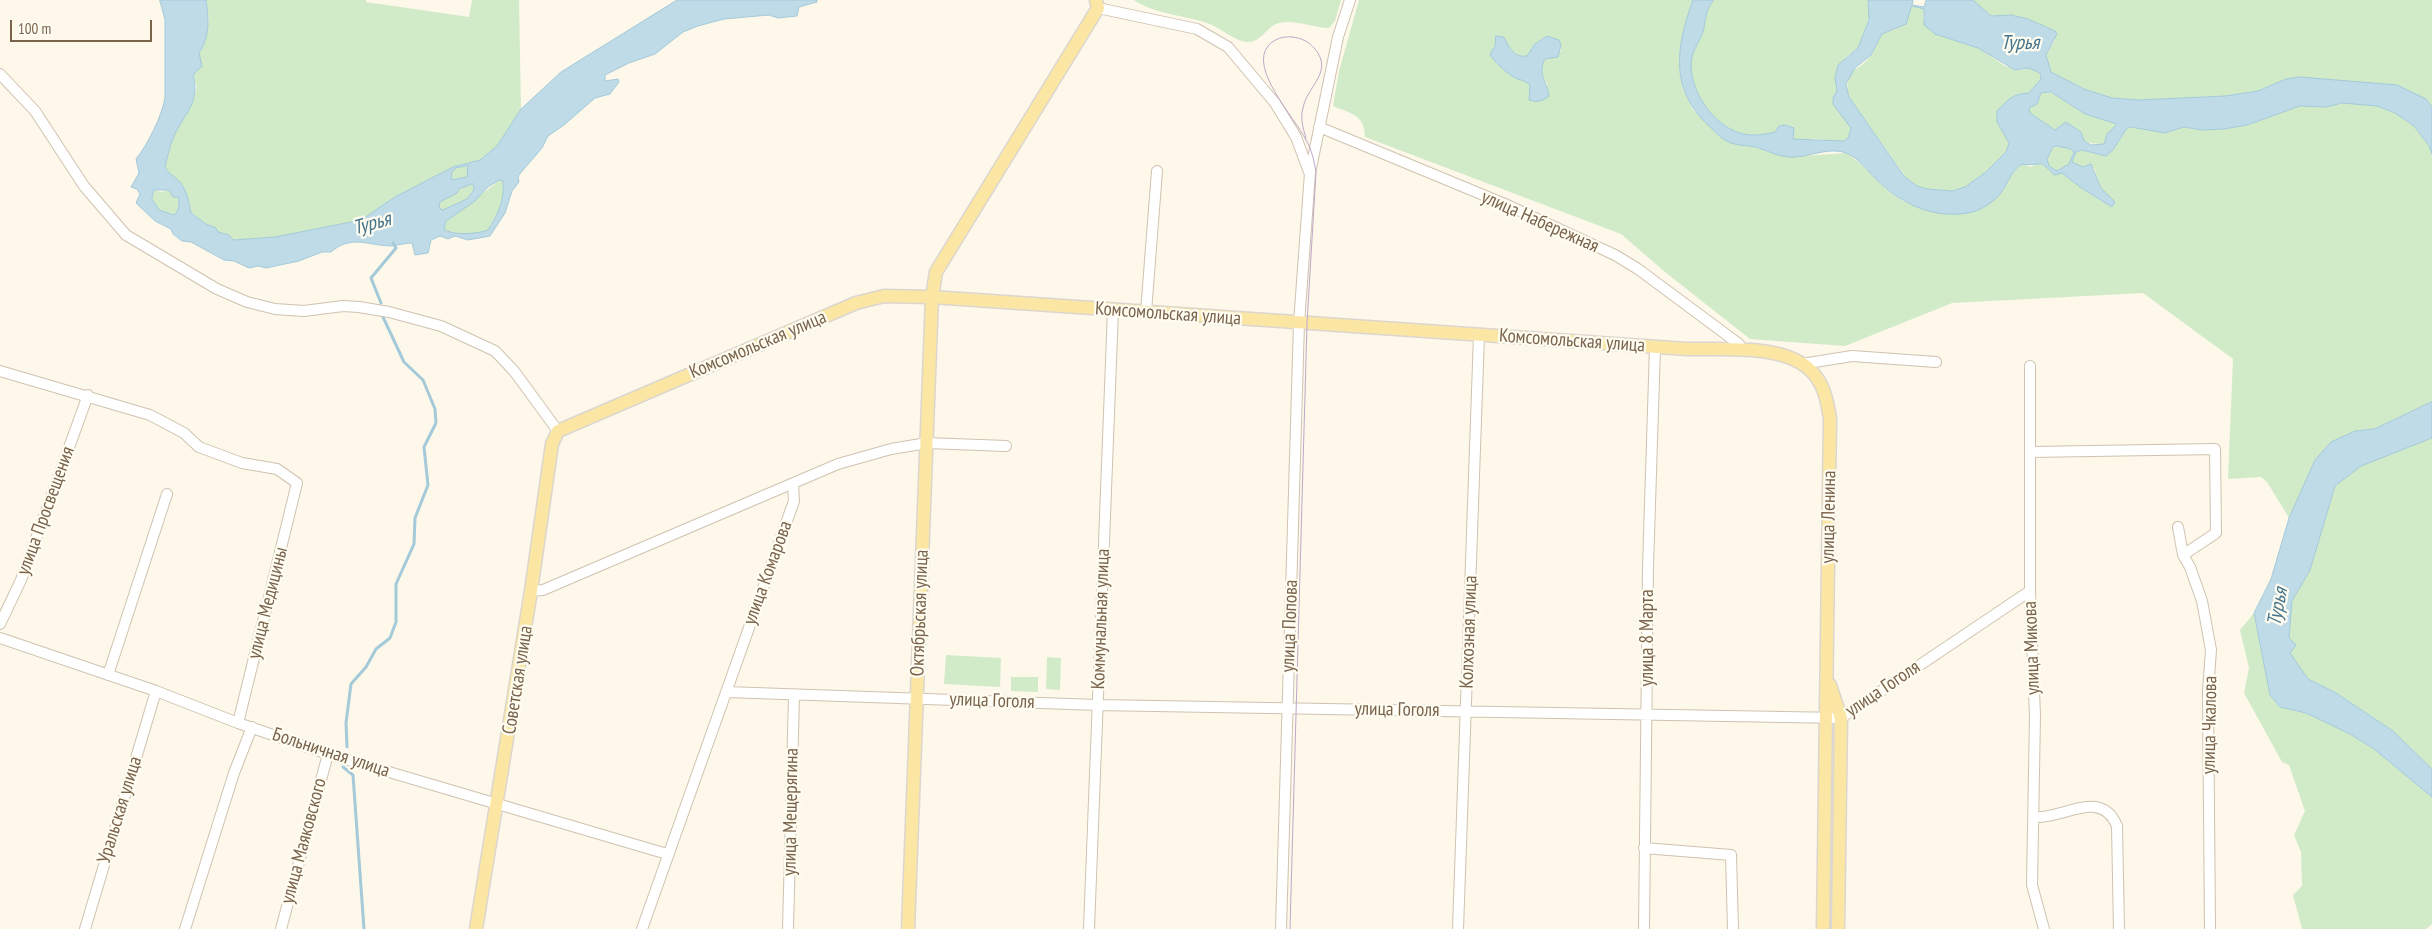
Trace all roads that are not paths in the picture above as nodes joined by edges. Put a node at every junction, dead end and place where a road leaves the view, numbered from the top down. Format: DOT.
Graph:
graph roads {
  1 [pos="1350,0"];
  2 [pos="1097,4"];
  3 [pos="0,74"];
  4 [pos="1319,127"];
  5 [pos="1157,171"];
  6 [pos="1310,173"];
  7 [pos="932,297"];
  8 [pos="1113,310"];
  9 [pos="1146,312"];
  10 [pos="1299,323"];
  11 [pos="1479,335"];
  12 [pos="1655,346"];
  13 [pos="1741,350"];
  14 [pos="1936,362"];
  15 [pos="1802,364"];
  16 [pos="2030,366"];
  17 [pos="0,371"];
  18 [pos="88,395"];
  19 [pos="558,431"];
  20 [pos="927,443"];
  21 [pos="1006,446"];
  22 [pos="2031,452"];
  23 [pos="793,484"];
  24 [pos="166,494"];
  25 [pos="2178,527"];
  26 [pos="2183,555"];
  27 [pos="2030,590"];
  28 [pos="532,591"];
  29 [pos="0,624"];
  30 [pos="0,638"];
  31 [pos="108,675"];
  32 [pos="1827,678"];
  33 [pos="156,691"];
  34 [pos="726,692"];
  35 [pos="794,695"];
  36 [pos="917,699"];
  37 [pos="1098,705"];
  38 [pos="1287,708"];
  39 [pos="1466,711"];
  40 [pos="1648,714"];
  41 [pos="1826,718"];
  42 [pos="1841,718"];
  43 [pos="238,723"];
  44 [pos="252,727"];
  45 [pos="328,754"];
  46 [pos="498,804"];
  47 [pos="2034,817"];
  48 [pos="1644,848"];
  49 [pos="667,854"];
  50 [pos="85,929"];
  51 [pos="185,929"];
  52 [pos="280,929"];
  53 [pos="476,929"];
  54 [pos="642,929"];
  55 [pos="788,929"];
  56 [pos="908,929"];
  57 [pos="1089,929"];
  58 [pos="1281,929"];
  59 [pos="1458,929"];
  60 [pos="1644,929"];
  61 [pos="1733,929"];
  62 [pos="1823,929"];
  63 [pos="1838,929"];
  64 [pos="2044,929"];
  65 [pos="2119,929"];
  66 [pos="2210,929"];
  1 -- 4 [label="street, улица Попова"];
  2 -- 6 [label="street"];
  2 -- 7 [label="main road, Октябрьская улица"];
  3 -- 19 [label="street"];
  4 -- 6 [label="street, улица Попова"];
  4 -- 13 [label="street, улица Набережная"];
  5 -- 9 [label="street"];
  6 -- 10 [label="street, улица Попова"];
  7 -- 8 [label="main road, Комсомольская улица"];
  7 -- 19 [label="main road, Комсомольская улица"];
  7 -- 20 [label="main road, Октябрьская улица"];
  8 -- 9 [label="main road, Комсомольская улица"];
  8 -- 37 [label="street, Коммунальная улица"];
  9 -- 10 [label="main road, Комсомольская улица"];
  10 -- 11 [label="main road, Комсомольская улица"];
  10 -- 38 [label="street, улица Попова"];
  11 -- 12 [label="main road, Комсомольская улица"];
  11 -- 39 [label="street, Колхозная улица"];
  12 -- 13 [label="main road, Комсомольская улица"];
  12 -- 40 [label="street, улица 8 Марта"];
  13 -- 15 [label="main road, Комсомольская улица"];
  14 -- 15 [label="street"];
  15 -- 32 [label="main road, улица Ленина"];
  16 -- 22 [label="street, улица Микова"];
  17 -- 18 [label="street"];
  18 -- 29 [label="street, улица Просвещения"];
  18 -- 43 [label="street, улица Медицины"];
  19 -- 28 [label="main road, Советская улица"];
  20 -- 21 [label="street"];
  20 -- 23 [label="street"];
  20 -- 36 [label="main road, Октябрьская улица"];
  22 -- 26 [label="street"];
  22 -- 27 [label="street, улица Микова"];
  23 -- 28 [label="street, улица Комарова"];
  23 -- 34 [label="street, улица Комарова"];
  24 -- 31 [label="street"];
  25 -- 26 [label="street, улица Чкалова"];
  26 -- 66 [label="street, улица Чкалова"];
  27 -- 42 [label="street, улица Гоголя"];
  27 -- 47 [label="street, улица Микова"];
  28 -- 46 [label="main road, Советская улица"];
  30 -- 31 [label="street, Больничная улица"];
  31 -- 33 [label="street, Больничная улица"];
  32 -- 41 [label="main road, улица Ленина"];
  32 -- 42 [label="main road, улица Ленина"];
  33 -- 43 [label="street, Больничная улица"];
  33 -- 50 [label="street, Уральская улица"];
  34 -- 35 [label="street, улица Гоголя"];
  34 -- 49 [label="street, улица Комарова"];
  35 -- 36 [label="street, улица Гоголя"];
  35 -- 55 [label="street, улица Мещерягина"];
  36 -- 37 [label="street, улица Гоголя"];
  36 -- 56 [label="main road, Октябрьская улица"];
  37 -- 38 [label="street, улица Гоголя"];
  37 -- 57 [label="street, Коммунальная улица"];
  38 -- 39 [label="street, улица Гоголя"];
  38 -- 58 [label="street, улица Попова"];
  39 -- 40 [label="street, улица Гоголя"];
  39 -- 59 [label="street, Колхозная улица"];
  40 -- 41 [label="street, улица Гоголя"];
  40 -- 48 [label="street, улица 8 Марта"];
  41 -- 42 [label="street, улица Гоголя"];
  41 -- 62 [label="main road, улица Ленина"];
  42 -- 63 [label="main road, улица Ленина"];
  43 -- 44 [label="street, Больничная улица"];
  44 -- 45 [label="street, Больничная улица"];
  44 -- 51 [label="street"];
  45 -- 46 [label="street, Больничная улица"];
  45 -- 52 [label="street, улица Маяковского"];
  46 -- 49 [label="street, Больничная улица"];
  46 -- 53 [label="main road, Советская улица"];
  47 -- 64 [label="street, улица Микова"];
  47 -- 65 [label="street"];
  48 -- 60 [label="street, улица 8 Марта"];
  48 -- 61 [label="street"];
  49 -- 54 [label="street, улица Комарова"];
}
